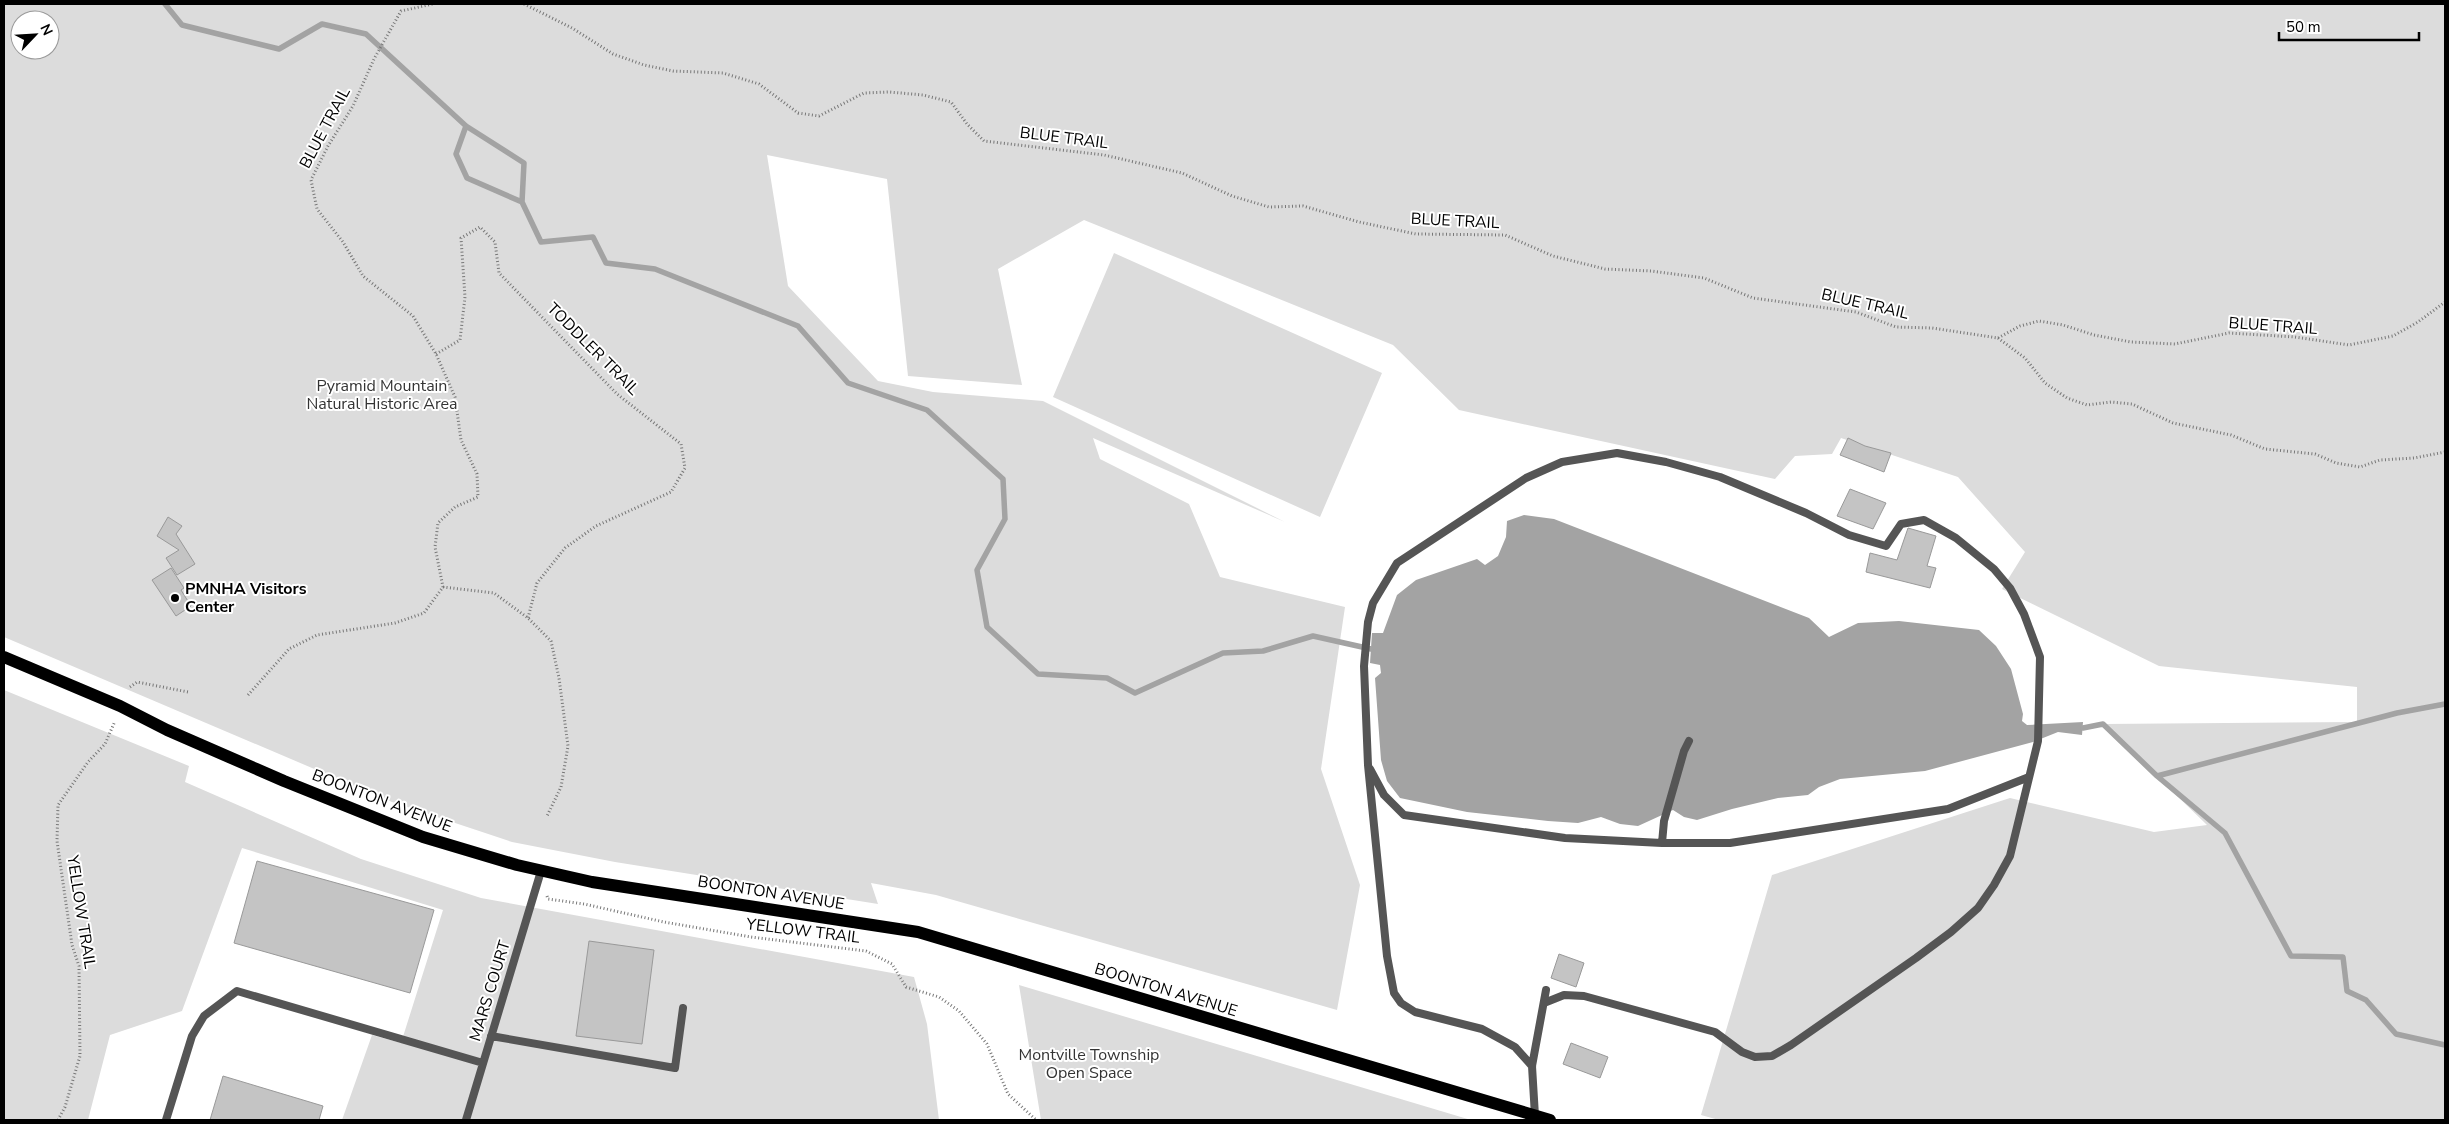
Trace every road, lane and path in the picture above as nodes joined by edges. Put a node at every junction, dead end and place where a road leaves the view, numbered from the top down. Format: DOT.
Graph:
graph roads {
  1 [pos="433,4"];
  2 [pos="524,4"];
  3 [pos="2445,302"];
  4 [pos="1998,338"];
  5 [pos="436,354"];
  6 [pos="2445,452"];
  7 [pos="442,587"];
  8 [pos="528,618"];
  9 [pos="4,657"];
  10 [pos="130,687"];
  11 [pos="188,692"];
  12 [pos="248,695"];
  13 [pos="115,721"];
  14 [pos="1689,741"];
  15 [pos="1368,765"];
  16 [pos="2029,777"];
  17 [pos="547,816"];
  18 [pos="1662,843"];
  19 [pos="541,871"];
  20 [pos="1546,990"];
  21 [pos="1544,1003"];
  22 [pos="683,1008"];
  23 [pos="491,1036"];
  24 [pos="483,1063"];
  25 [pos="1532,1066"];
  26 [pos="1535,1116"];
  27 [pos="58,1120"];
  28 [pos="166,1120"];
  29 [pos="466,1120"];
  30 [pos="1036,1120"];
  31 [pos="1550,1120"];
  1 -- 5 [label="path, BLUE TRAIL"];
  2 -- 4 [label="path, BLUE TRAIL"];
  3 -- 4 [label="path, BLUE TRAIL"];
  4 -- 6 [label="path"];
  5 -- 7 [label="path, BLUE TRAIL"];
  5 -- 8 [label="path, TODDLER TRAIL"];
  7 -- 8 [label="path"];
  7 -- 12 [label="path"];
  8 -- 17 [label="path"];
  9 -- 19 [label="main road, BOONTON AVENUE"];
  10 -- 11 [label="path"];
  13 -- 27 [label="path, YELLOW TRAIL"];
  14 -- 18 [label="lane"];
  15 -- 16 [label="lane"];
  15 -- 18 [label="lane"];
  15 -- 25 [label="lane"];
  16 -- 18 [label="lane"];
  16 -- 21 [label="lane"];
  19 -- 23 [label="lane, MARS COURT"];
  19 -- 26 [label="main road, BOONTON AVENUE"];
  19 -- 30 [label="path, YELLOW TRAIL"];
  20 -- 21 [label="lane"];
  21 -- 25 [label="lane"];
  22 -- 23 [label="lane"];
  23 -- 24 [label="lane, MARS COURT"];
  24 -- 28 [label="lane"];
  24 -- 29 [label="lane, MARS COURT"];
  25 -- 26 [label="lane"];
  26 -- 31 [label="main road, BOONTON AVENUE"];
}
